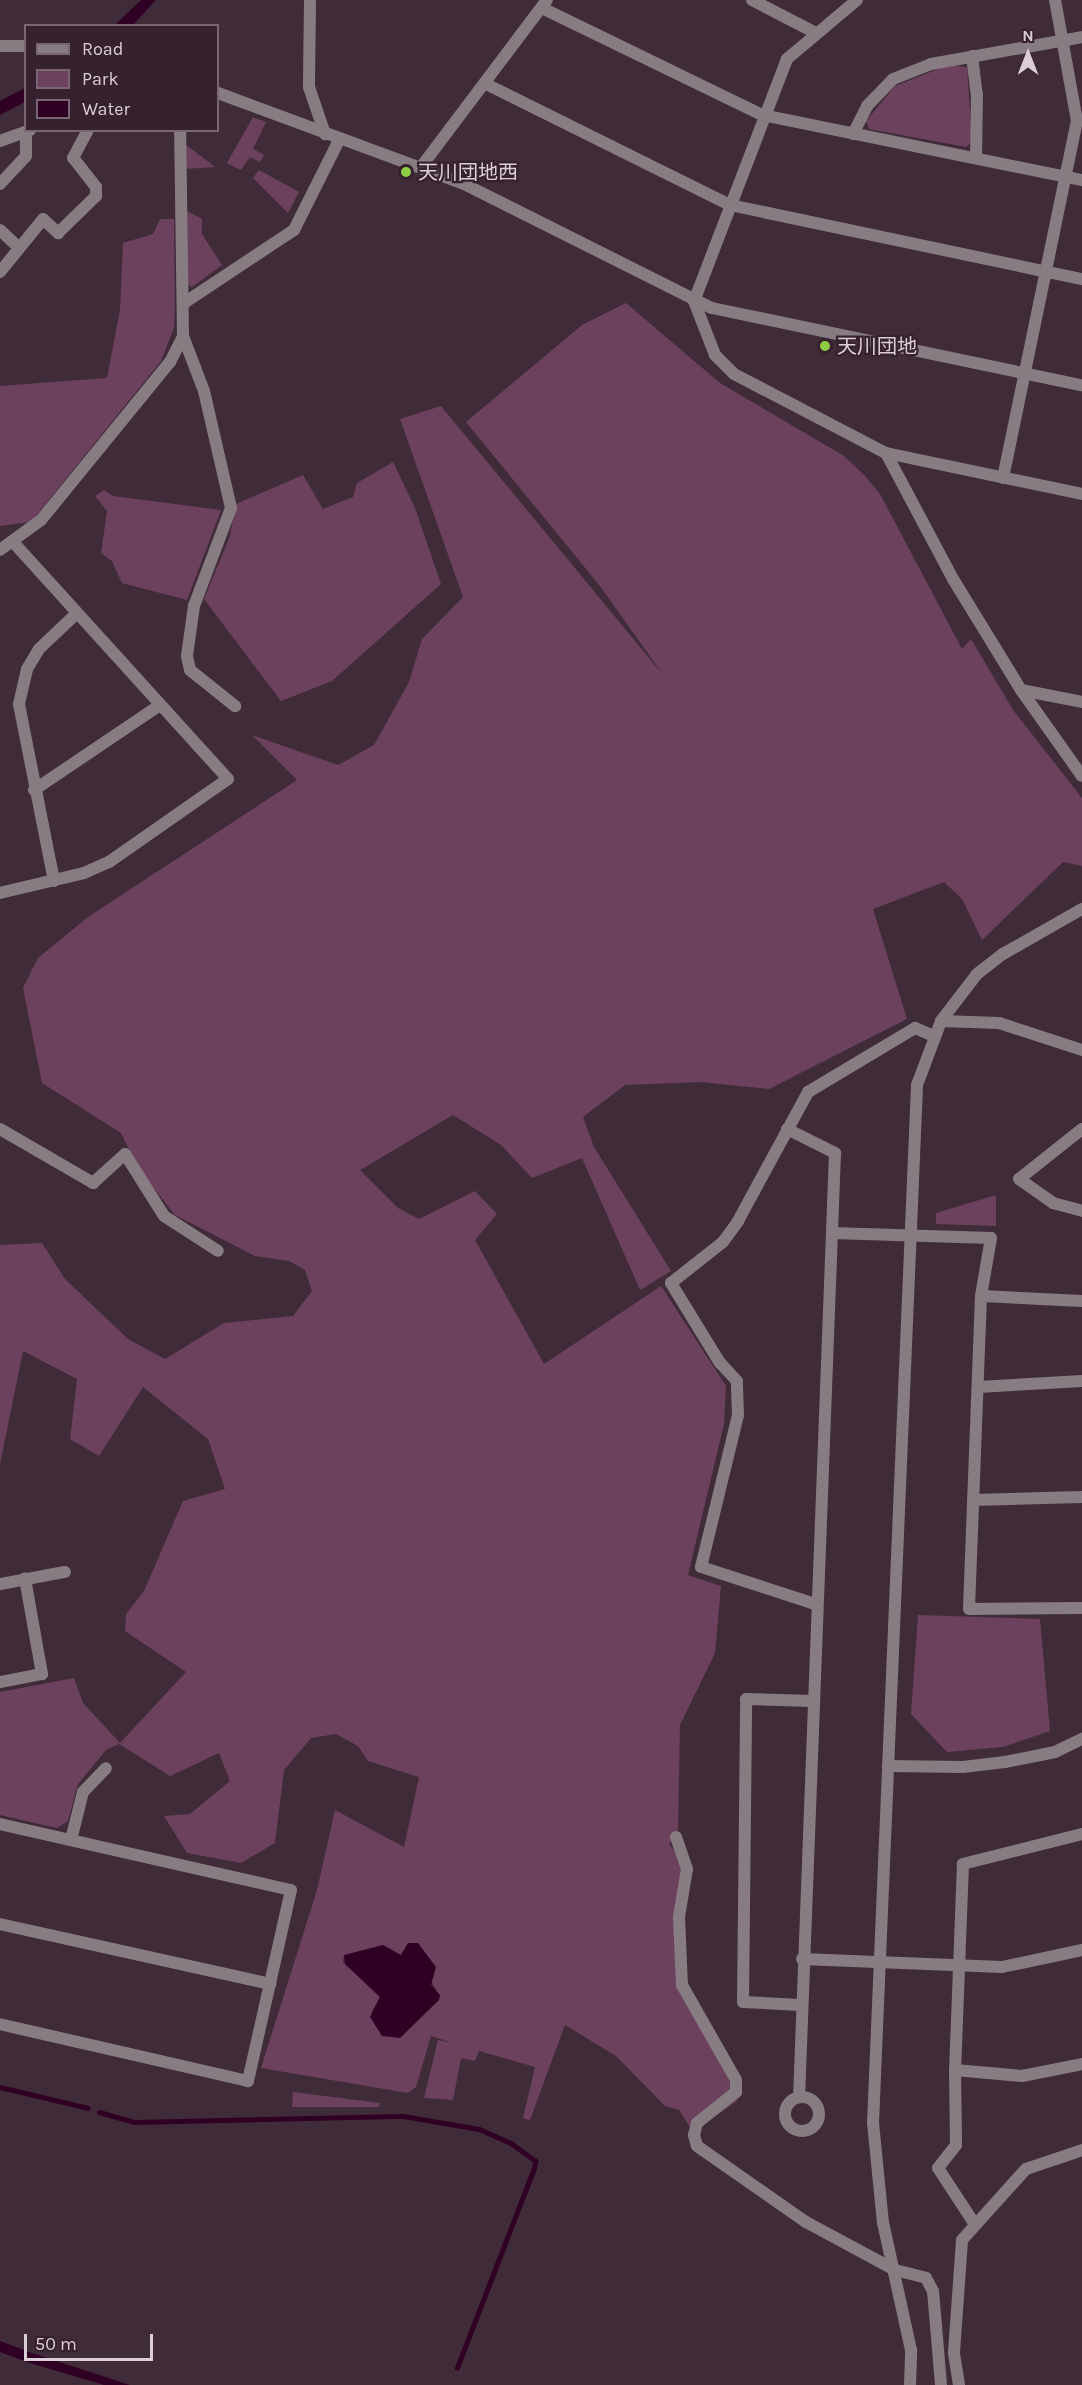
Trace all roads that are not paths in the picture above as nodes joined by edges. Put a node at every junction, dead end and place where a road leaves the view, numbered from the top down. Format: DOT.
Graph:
graph roads {
  1 [pos="310,0"];
  2 [pos="752,0"];
  3 [pos="857,0"];
  4 [pos="1055,0"];
  5 [pos="544,4"];
  6 [pos="814,32"];
  7 [pos="1082,37"];
  8 [pos="1065,40"];
  9 [pos="0,46"];
  10 [pos="24,46"];
  11 [pos="972,56"];
  12 [pos="486,84"];
  13 [pos="219,93"];
  14 [pos="762,116"];
  15 [pos="25,132"];
  16 [pos="28,132"];
  17 [pos="87,132"];
  18 [pos="180,132"];
  19 [pos="325,134"];
  20 [pos="853,134"];
  21 [pos="339,140"];
  22 [pos="0,141"];
  23 [pos="976,158"];
  24 [pos="421,167"];
  25 [pos="1067,176"];
  26 [pos="1082,180"];
  27 [pos="0,184"];
  28 [pos="730,206"];
  29 [pos="0,230"];
  30 [pos="18,247"];
  31 [pos="1047,271"];
  32 [pos="0,272"];
  33 [pos="1082,279"];
  34 [pos="694,301"];
  35 [pos="184,303"];
  36 [pos="183,336"];
  37 [pos="1025,374"];
  38 [pos="1082,385"];
  39 [pos="886,453"];
  40 [pos="1004,478"];
  41 [pos="1082,494"];
  42 [pos="12,541"];
  43 [pos="0,550"];
  44 [pos="76,614"];
  45 [pos="1021,690"];
  46 [pos="1082,702"];
  47 [pos="160,705"];
  48 [pos="235,706"];
  49 [pos="1082,776"];
  50 [pos="34,790"];
  51 [pos="54,881"];
  52 [pos="0,893"];
  53 [pos="1082,909"];
  54 [pos="941,1021"];
  55 [pos="934,1036"];
  56 [pos="1082,1050"];
  57 [pos="0,1129"];
  58 [pos="787,1129"];
  59 [pos="1082,1129"];
  60 [pos="1082,1211"];
  61 [pos="832,1233"];
  62 [pos="909,1235"];
  63 [pos="218,1251"];
  64 [pos="981,1296"];
  65 [pos="1082,1301"];
  66 [pos="1082,1381"];
  67 [pos="978,1387"];
  68 [pos="1082,1497"];
  69 [pos="973,1500"];
  70 [pos="65,1572"];
  71 [pos="25,1579"];
  72 [pos="0,1584"];
  73 [pos="816,1604"];
  74 [pos="1082,1608"];
  75 [pos="0,1682"];
  76 [pos="812,1701"];
  77 [pos="1082,1739"];
  78 [pos="888,1766"];
  79 [pos="106,1768"];
  80 [pos="0,1824"];
  81 [pos="1082,1834"];
  82 [pos="676,1837"];
  83 [pos="71,1840"];
  84 [pos="0,1924"];
  85 [pos="1082,1950"];
  86 [pos="802,1959"];
  87 [pos="878,1962"];
  88 [pos="957,1967"];
  89 [pos="270,1984"];
  90 [pos="800,2005"];
  91 [pos="0,2024"];
  92 [pos="1082,2064"];
  93 [pos="955,2070"];
  94 [pos="799,2097"];
  95 [pos="1082,2150"];
  96 [pos="974,2223"];
  97 [pos="895,2270"];
  98 [pos="910,2385"];
  99 [pos="941,2385"];
  100 [pos="959,2385"];
  1 -- 19 [label="street"];
  2 -- 6 [label="street"];
  3 -- 6 [label="street"];
  4 -- 8 [label="street"];
  5 -- 12 [label="street"];
  5 -- 14 [label="street"];
  6 -- 14 [label="street"];
  7 -- 8 [label="street"];
  8 -- 11 [label="street"];
  8 -- 25 [label="street"];
  9 -- 10 [label="street"];
  11 -- 20 [label="street"];
  11 -- 23 [label="street"];
  12 -- 24 [label="street"];
  12 -- 28 [label="street"];
  13 -- 19 [label="street"];
  14 -- 20 [label="street"];
  14 -- 28 [label="street"];
  15 -- 22 [label="street"];
  16 -- 27 [label="street"];
  17 -- 30 [label="street"];
  18 -- 35 [label="street"];
  19 -- 21 [label="street"];
  20 -- 23 [label="street"];
  21 -- 24 [label="street"];
  21 -- 35 [label="street"];
  23 -- 25 [label="street"];
  24 -- 34 [label="street"];
  25 -- 26 [label="street"];
  25 -- 31 [label="street"];
  28 -- 31 [label="street"];
  28 -- 34 [label="street"];
  29 -- 30 [label="street"];
  30 -- 32 [label="street"];
  31 -- 33 [label="street"];
  31 -- 37 [label="street"];
  34 -- 37 [label="street"];
  34 -- 39 [label="street"];
  35 -- 36 [label="street"];
  36 -- 42 [label="street"];
  36 -- 48 [label="street"];
  37 -- 38 [label="street"];
  37 -- 40 [label="street"];
  39 -- 40 [label="street"];
  39 -- 45 [label="street"];
  40 -- 41 [label="street"];
  42 -- 43 [label="street"];
  42 -- 44 [label="street"];
  44 -- 47 [label="street"];
  44 -- 50 [label="street"];
  45 -- 46 [label="street"];
  45 -- 49 [label="street"];
  47 -- 50 [label="street"];
  47 -- 51 [label="street"];
  50 -- 51 [label="street"];
  51 -- 52 [label="street"];
  53 -- 54 [label="street"];
  54 -- 55 [label="street"];
  54 -- 56 [label="street"];
  55 -- 58 [label="street"];
  55 -- 62 [label="street"];
  57 -- 63 [label="street"];
  58 -- 61 [label="street"];
  58 -- 73 [label="street"];
  59 -- 60 [label="street"];
  61 -- 62 [label="street"];
  61 -- 73 [label="street"];
  62 -- 64 [label="street"];
  62 -- 78 [label="street"];
  64 -- 65 [label="street"];
  64 -- 67 [label="street"];
  66 -- 67 [label="street"];
  67 -- 69 [label="street"];
  68 -- 69 [label="street"];
  69 -- 74 [label="street"];
  70 -- 71 [label="street"];
  71 -- 72 [label="street"];
  71 -- 75 [label="street"];
  73 -- 76 [label="street"];
  76 -- 86 [label="street"];
  76 -- 90 [label="street"];
  77 -- 78 [label="street"];
  78 -- 87 [label="street"];
  79 -- 83 [label="street"];
  80 -- 83 [label="street"];
  81 -- 88 [label="street"];
  82 -- 97 [label="street"];
  83 -- 89 [label="street"];
  84 -- 89 [label="street"];
  85 -- 88 [label="street"];
  86 -- 87 [label="street"];
  86 -- 90 [label="street"];
  87 -- 88 [label="street"];
  87 -- 97 [label="street"];
  88 -- 93 [label="street"];
  89 -- 91 [label="street"];
  90 -- 94 [label="street"];
  92 -- 93 [label="street"];
  93 -- 96 [label="street"];
  95 -- 96 [label="street"];
  96 -- 100 [label="street"];
  97 -- 98 [label="street"];
  97 -- 99 [label="street"];
}
